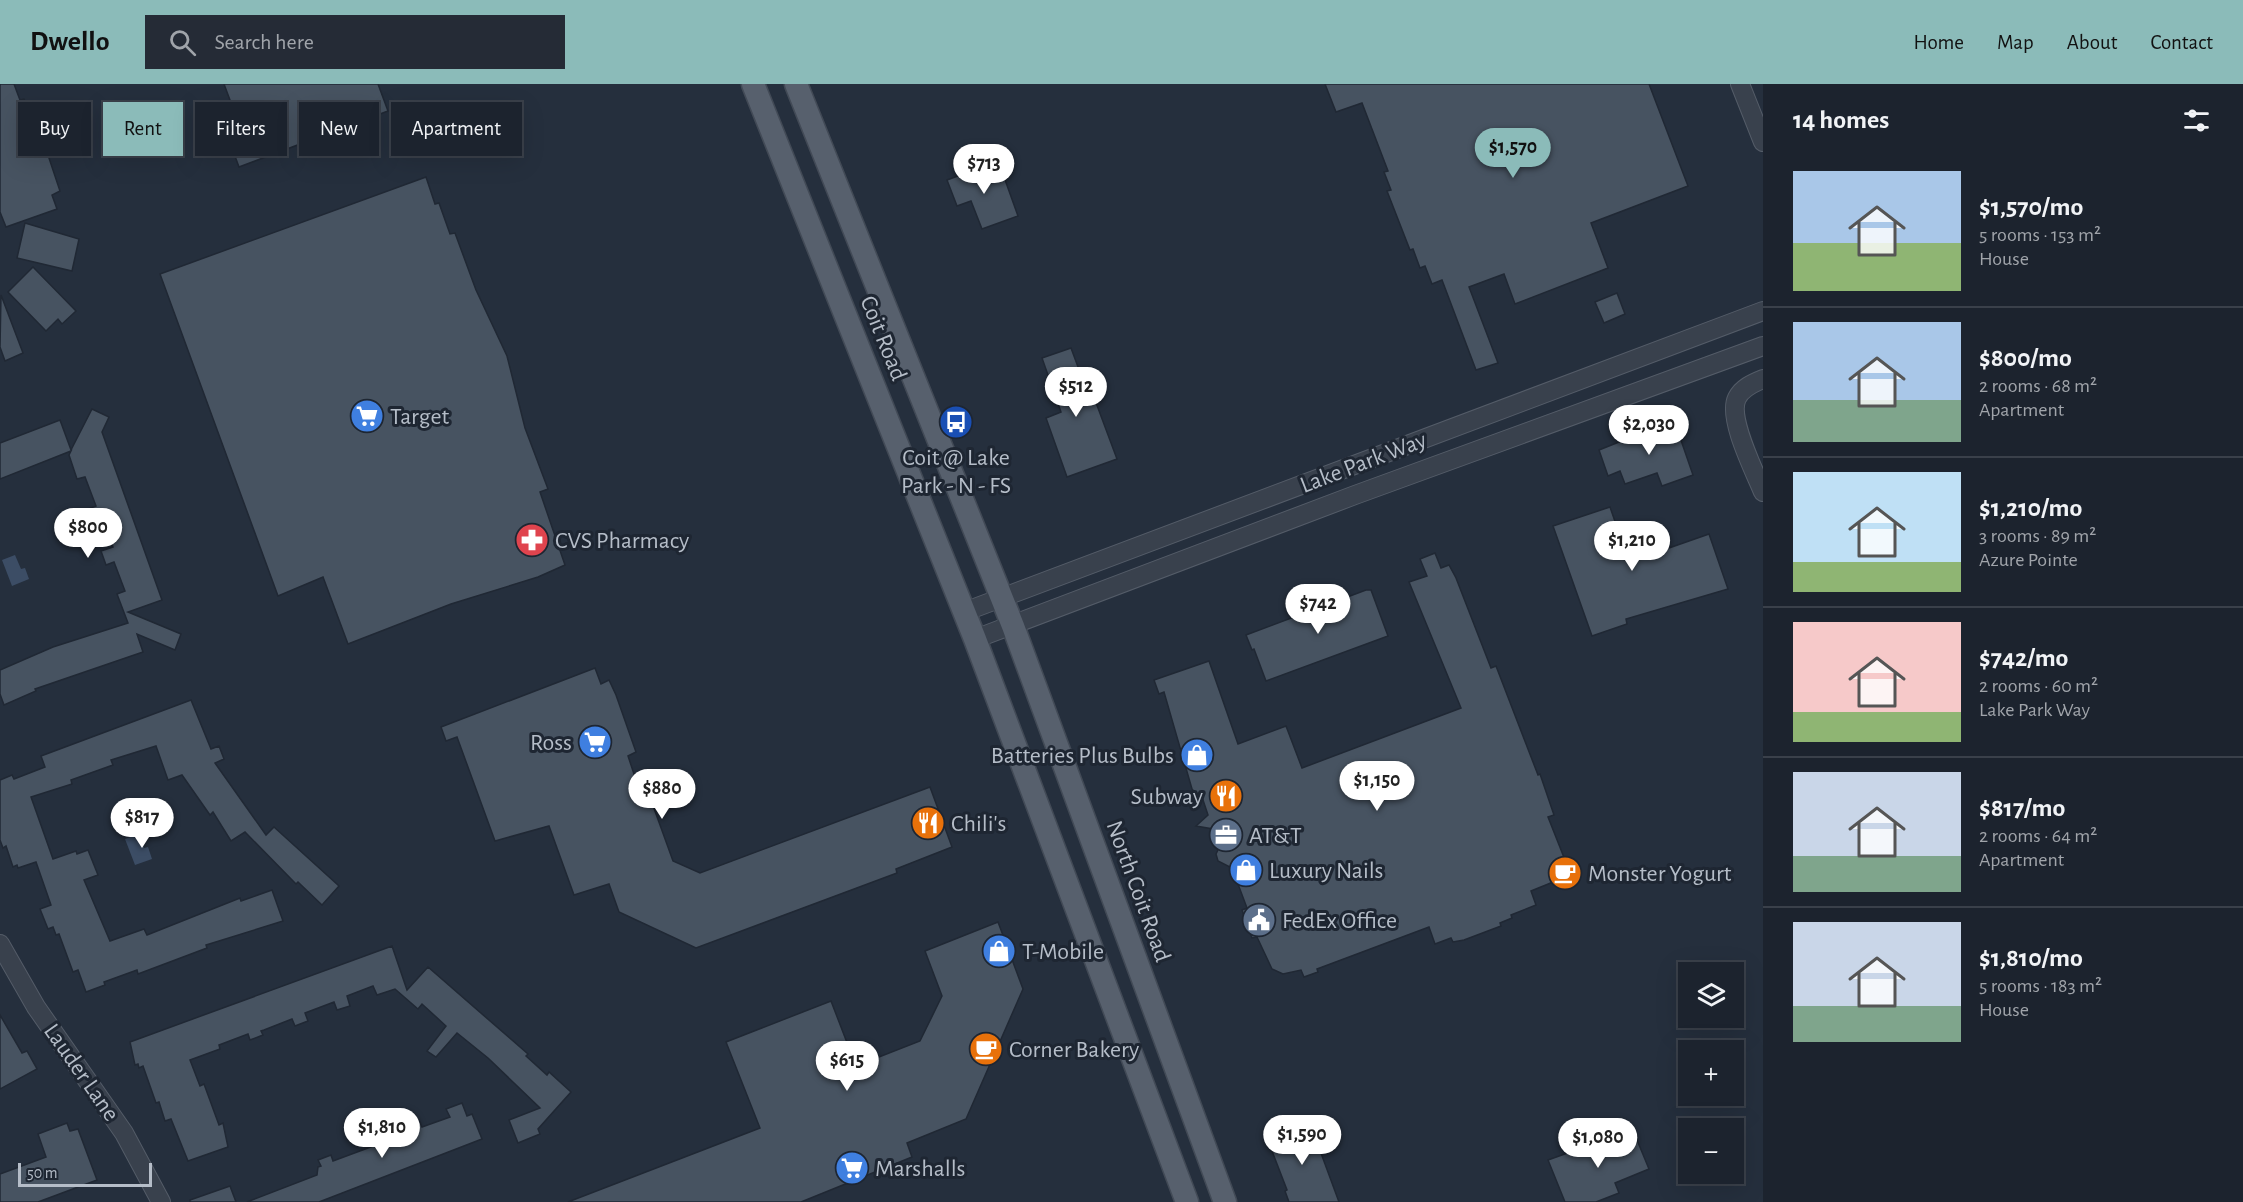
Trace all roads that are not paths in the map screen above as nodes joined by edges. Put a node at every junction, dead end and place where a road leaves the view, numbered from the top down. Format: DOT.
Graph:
graph roads {
  1 [pos="753,84"];
  2 [pos="796,84"];
  3 [pos="1740,84"];
  4 [pos="1763,142"];
  5 [pos="1763,311"];
  6 [pos="1763,346"];
  7 [pos="1763,379"];
  8 [pos="1763,492"];
  9 [pos="1002,598"];
  10 [pos="964,612"];
  11 [pos="1013,626"];
  12 [pos="975,639"];
  13 [pos="0,944"];
  14 [pos="5,965"];
  15 [pos="1175,1070"];
  16 [pos="1142,1085"];
  17 [pos="161,1202"];
  18 [pos="1187,1202"];
  19 [pos="1225,1202"];
  1 -- 10 [label="main road, Coit Road"];
  2 -- 9 [label="main road, Coit Road"];
  3 -- 4 [label="street"];
  5 -- 9 [label="street, Lake Park Way"];
  6 -- 11 [label="street, Lake Park Way"];
  7 -- 8 [label="street"];
  9 -- 10 [label="street, Lake Park Way"];
  9 -- 11 [label="main road, North Coit Road"];
  10 -- 12 [label="main road"];
  11 -- 12 [label="street, Lake Park Way"];
  11 -- 15 [label="main road, North Coit Road"];
  12 -- 16 [label="main road"];
  13 -- 14 [label="street, Lauder Lane"];
  14 -- 17 [label="street, Lauder Lane"];
  15 -- 16 [label="main road"];
  15 -- 19 [label="main road, North Coit Road"];
  16 -- 18 [label="main road"];
}
